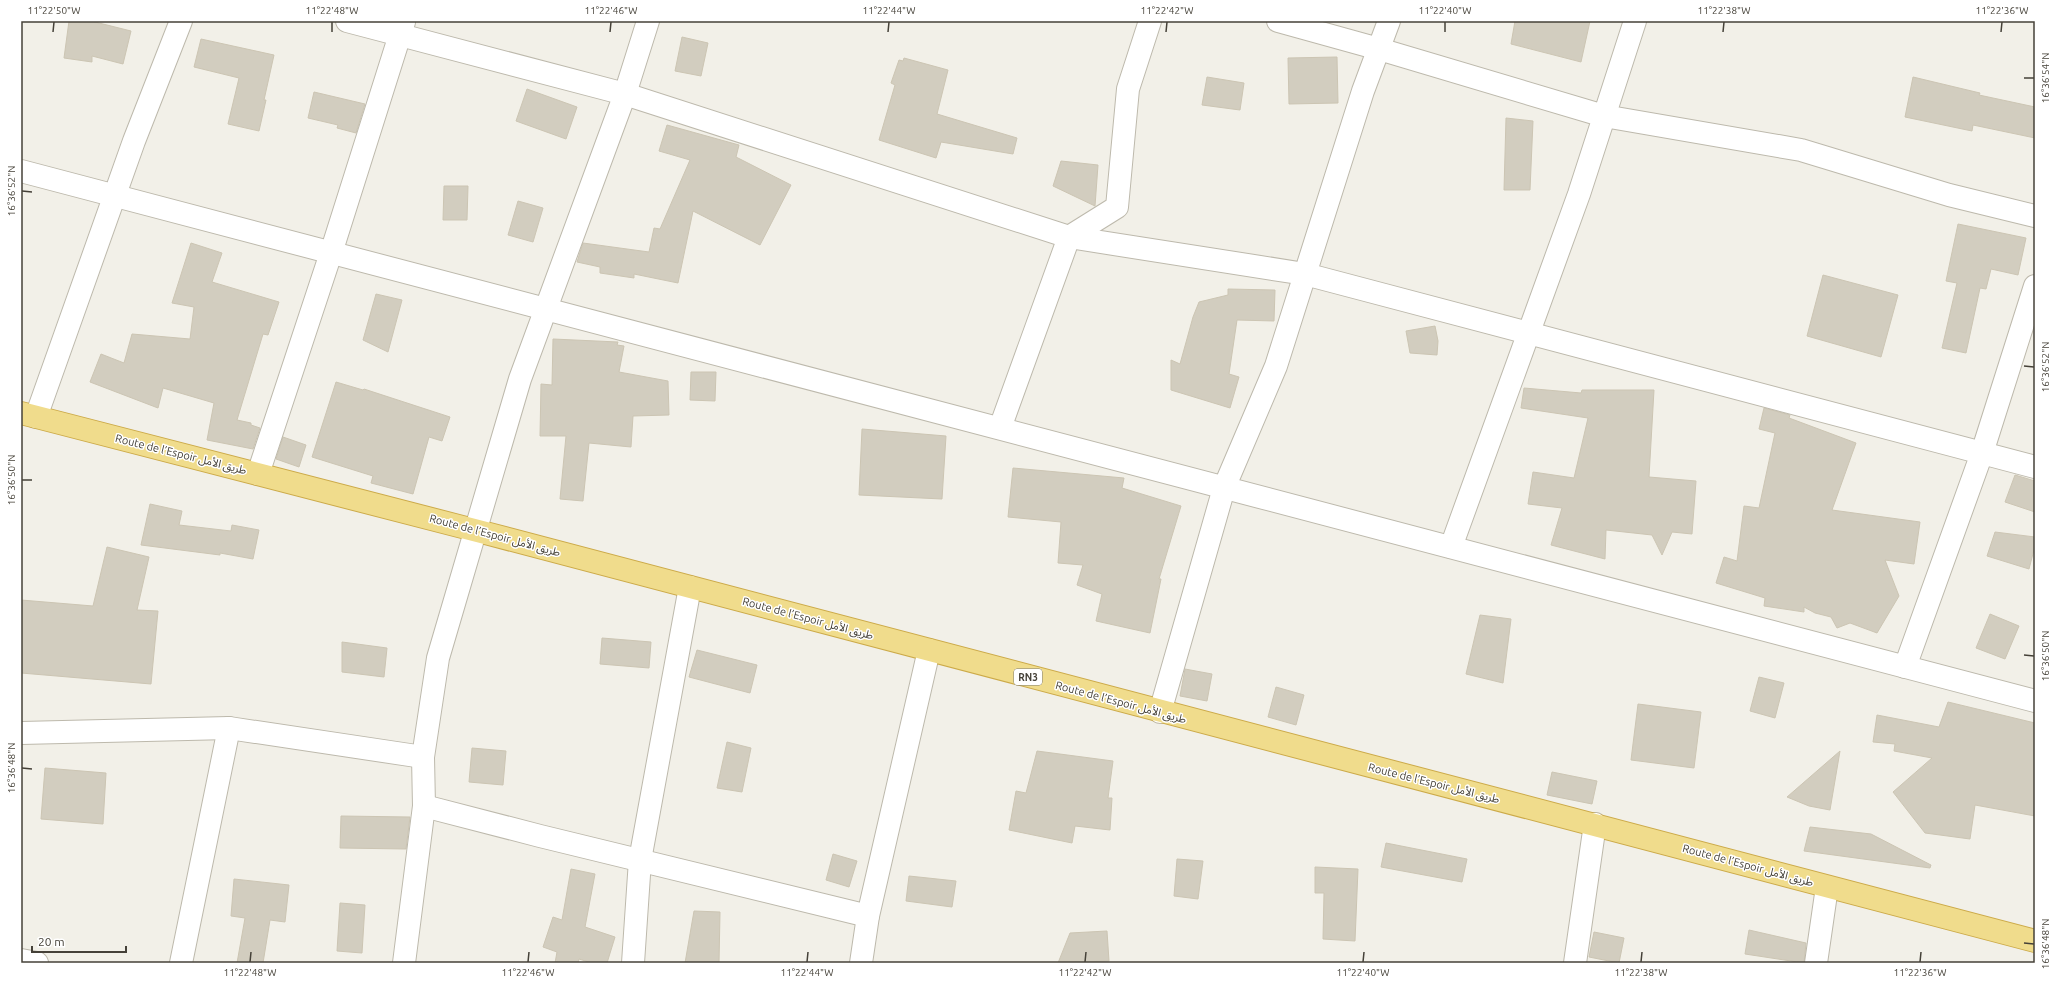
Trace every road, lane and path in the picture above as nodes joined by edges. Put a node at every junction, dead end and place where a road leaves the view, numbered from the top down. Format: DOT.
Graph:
graph roads {
  1 [pos="181,21"];
  2 [pos="347,21"];
  3 [pos="648,21"];
  4 [pos="1150,21"];
  5 [pos="1278,21"];
  6 [pos="1389,21"];
  7 [pos="1636,21"];
  8 [pos="402,28"];
  9 [pos="1379,49"];
  10 [pos="625,94"];
  11 [pos="1604,116"];
  12 [pos="21,171"];
  13 [pos="114,196"];
  14 [pos="2035,216"];
  15 [pos="1070,237"];
  16 [pos="331,253"];
  17 [pos="1305,274"];
  18 [pos="2035,286"];
  19 [pos="545,309"];
  20 [pos="1528,332"];
  21 [pos="28,415"];
  22 [pos="1000,428"];
  23 [pos="1982,453"];
  24 [pos="2035,467"];
  25 [pos="258,474"];
  26 [pos="1224,488"];
  27 [pos="474,530"];
  28 [pos="1451,547"];
  29 [pos="690,587"];
  30 [pos="929,650"];
  31 [pos="1905,667"];
  32 [pos="2035,701"];
  33 [pos="1160,712"];
  34 [pos="229,728"];
  35 [pos="21,732"];
  36 [pos="423,757"];
  37 [pos="424,806"];
  38 [pos="1595,824"];
  39 [pos="640,860"];
  40 [pos="1827,887"];
  41 [pos="868,916"];
  42 [pos="2035,942"];
  43 [pos="21,960"];
  44 [pos="37,963"];
  45 [pos="180,963"];
  46 [pos="404,963"];
  47 [pos="633,963"];
  48 [pos="861,963"];
  49 [pos="1575,963"];
  50 [pos="1816,963"];
  1 -- 13 [label="street"];
  2 -- 8 [label="street"];
  3 -- 10 [label="street"];
  4 -- 15 [label="street"];
  5 -- 9 [label="street"];
  6 -- 9 [label="street"];
  7 -- 11 [label="street"];
  8 -- 10 [label="street"];
  8 -- 16 [label="street"];
  9 -- 11 [label="street"];
  9 -- 17 [label="street"];
  10 -- 15 [label="street"];
  10 -- 19 [label="street"];
  11 -- 14 [label="street"];
  11 -- 20 [label="street"];
  12 -- 13 [label="street"];
  13 -- 16 [label="street"];
  13 -- 21 [label="street"];
  15 -- 17 [label="street"];
  15 -- 22 [label="street"];
  16 -- 19 [label="street"];
  16 -- 25 [label="street"];
  17 -- 20 [label="street"];
  17 -- 26 [label="street"];
  18 -- 23 [label="street"];
  19 -- 22 [label="street"];
  19 -- 27 [label="street"];
  20 -- 23 [label="street"];
  20 -- 28 [label="street"];
  21 -- 25 [label="highway, Route de l’Espoir طريق الأمل / RN3"];
  22 -- 26 [label="street"];
  23 -- 24 [label="street"];
  23 -- 31 [label="street"];
  25 -- 27 [label="highway, Route de l’Espoir طريق الأمل / RN3"];
  26 -- 28 [label="street"];
  26 -- 33 [label="street"];
  27 -- 29 [label="highway, Route de l’Espoir طريق الأمل / RN3"];
  27 -- 36 [label="street"];
  28 -- 31 [label="street"];
  29 -- 30 [label="highway, Route de l’Espoir طريق الأمل / RN3"];
  29 -- 39 [label="street"];
  30 -- 33 [label="highway, Route de l’Espoir طريق الأمل / RN3"];
  30 -- 41 [label="street"];
  31 -- 32 [label="street"];
  33 -- 38 [label="highway, Route de l’Espoir طريق الأمل / RN3"];
  34 -- 35 [label="street"];
  34 -- 36 [label="street"];
  34 -- 45 [label="street"];
  36 -- 37 [label="street"];
  37 -- 39 [label="street"];
  37 -- 46 [label="street"];
  38 -- 40 [label="highway, Route de l’Espoir طريق الأمل / RN3"];
  38 -- 49 [label="street"];
  39 -- 41 [label="street"];
  39 -- 47 [label="street"];
  40 -- 42 [label="highway, Route de l’Espoir طريق الأمل / RN3"];
  40 -- 50 [label="street"];
  41 -- 48 [label="street"];
  43 -- 44 [label="street"];
}
